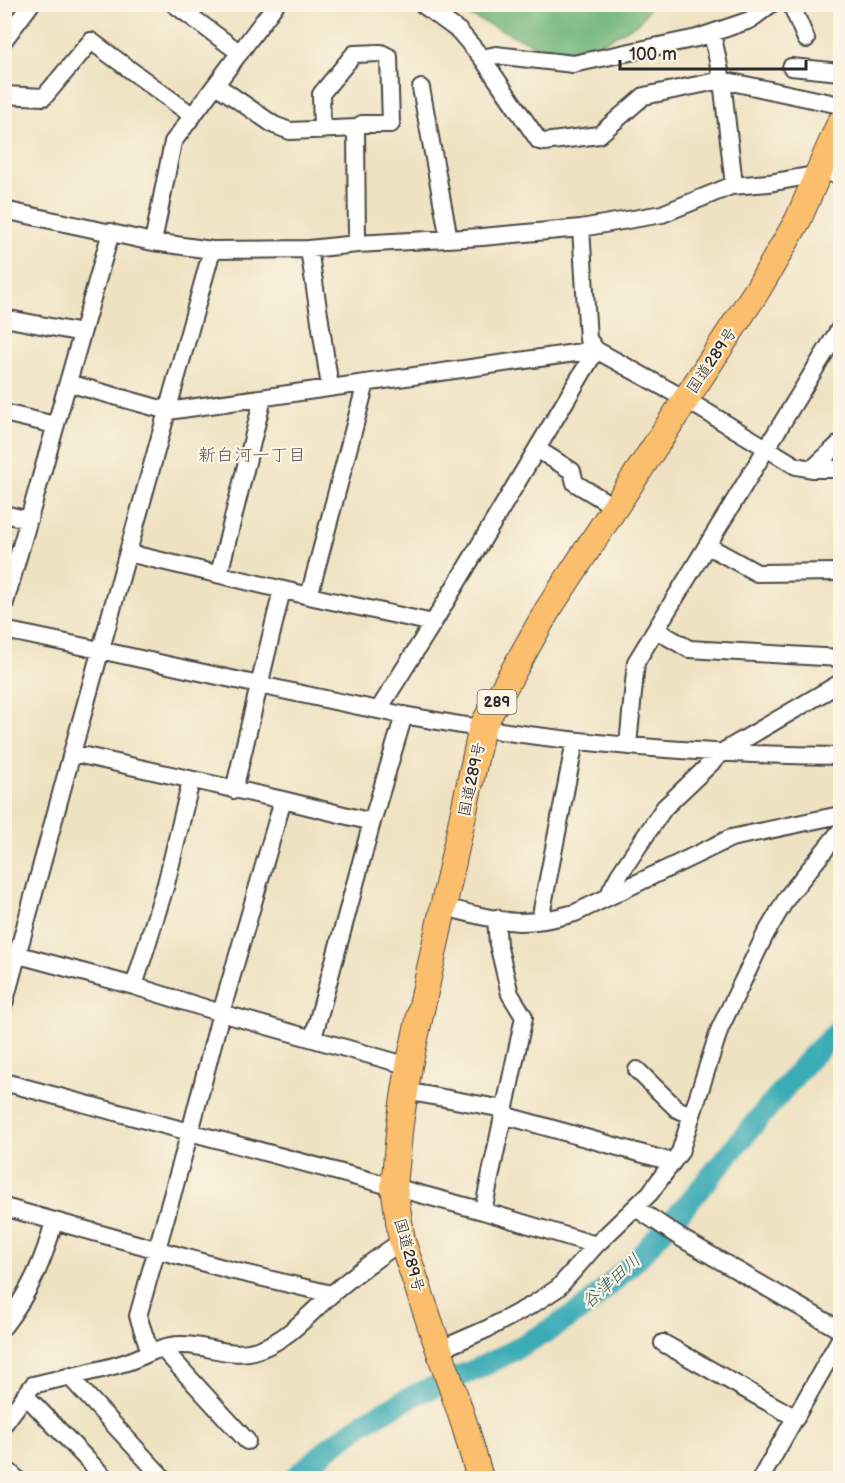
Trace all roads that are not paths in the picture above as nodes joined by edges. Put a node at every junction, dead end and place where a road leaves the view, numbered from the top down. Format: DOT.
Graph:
graph roads {
  1 [pos="31,4"];
  2 [pos="174,4"];
  3 [pos="276,4"];
  4 [pos="422,4"];
  5 [pos="771,4"];
  6 [pos="791,4"];
  7 [pos="712,33"];
  8 [pos="806,39"];
  9 [pos="4,40"];
  10 [pos="240,53"];
  11 [pos="483,58"];
  12 [pos="792,67"];
  13 [pos="840,72"];
  14 [pos="722,80"];
  15 [pos="216,85"];
  16 [pos="421,88"];
  17 [pos="4,95"];
  18 [pos="840,105"];
  19 [pos="193,116"];
  20 [pos="840,123"];
  21 [pos="356,128"];
  22 [pos="322,130"];
  23 [pos="830,173"];
  24 [pos="734,185"];
  25 [pos="4,210"];
  26 [pos="581,228"];
  27 [pos="111,232"];
  28 [pos="449,239"];
  29 [pos="153,242"];
  30 [pos="357,244"];
  31 [pos="309,249"];
  32 [pos="212,250"];
  33 [pos="4,318"];
  34 [pos="840,328"];
  35 [pos="82,333"];
  36 [pos="596,350"];
  37 [pos="68,383"];
  38 [pos="366,383"];
  39 [pos="330,387"];
  40 [pos="263,398"];
  41 [pos="685,399"];
  42 [pos="168,411"];
  43 [pos="4,413"];
  44 [pos="55,425"];
  45 [pos="840,443"];
  46 [pos="537,449"];
  47 [pos="765,449"];
  48 [pos="812,469"];
  49 [pos="840,469"];
  50 [pos="615,507"];
  51 [pos="4,514"];
  52 [pos="29,520"];
  53 [pos="708,546"];
  54 [pos="128,553"];
  55 [pos="840,572"];
  56 [pos="219,574"];
  57 [pos="282,590"];
  58 [pos="309,596"];
  59 [pos="4,606"];
  60 [pos="434,623"];
  61 [pos="4,630"];
  62 [pos="656,630"];
  63 [pos="100,650"];
  64 [pos="840,658"];
  65 [pos="840,683"];
  66 [pos="259,686"];
  67 [pos="379,710"];
  68 [pos="404,715"];
  69 [pos="482,727"];
  70 [pos="575,741"];
  71 [pos="628,745"];
  72 [pos="724,752"];
  73 [pos="72,753"];
  74 [pos="840,756"];
  75 [pos="191,781"];
  76 [pos="234,790"];
  77 [pos="283,800"];
  78 [pos="840,814"];
  79 [pos="372,822"];
  80 [pos="840,831"];
  81 [pos="610,896"];
  82 [pos="443,907"];
  83 [pos="496,918"];
  84 [pos="540,920"];
  85 [pos="12,953"];
  86 [pos="134,986"];
  87 [pos="4,1004"];
  88 [pos="221,1013"];
  89 [pos="313,1038"];
  90 [pos="637,1070"];
  91 [pos="407,1078"];
  92 [pos="4,1082"];
  93 [pos="504,1112"];
  94 [pos="691,1115"];
  95 [pos="190,1132"];
  96 [pos="672,1162"];
  97 [pos="393,1187"];
  98 [pos="4,1207"];
  99 [pos="483,1211"];
  100 [pos="642,1211"];
  101 [pos="54,1221"];
  102 [pos="402,1241"];
  103 [pos="596,1245"];
  104 [pos="157,1249"];
  105 [pos="331,1294"];
  106 [pos="4,1326"];
  107 [pos="840,1330"];
  108 [pos="840,1339"];
  109 [pos="663,1343"];
  110 [pos="156,1350"];
  111 [pos="440,1353"];
  112 [pos="69,1376"];
  113 [pos="25,1395"];
  114 [pos="796,1418"];
  115 [pos="4,1424"];
  116 [pos="247,1441"];
  117 [pos="4,1467"];
  118 [pos="15,1479"];
  119 [pos="105,1479"];
  120 [pos="163,1479"];
  121 [pos="480,1479"];
  122 [pos="761,1479"];
  1 -- 9 [label="street"];
  2 -- 10 [label="street"];
  3 -- 10 [label="street"];
  4 -- 11 [label="street"];
  5 -- 7 [label="street"];
  6 -- 8 [label="street"];
  7 -- 11 [label="street"];
  7 -- 14 [label="street"];
  10 -- 15 [label="street"];
  11 -- 14 [label="street"];
  12 -- 13 [label="street"];
  14 -- 18 [label="street"];
  14 -- 24 [label="street"];
  15 -- 19 [label="street"];
  15 -- 22 [label="street"];
  16 -- 28 [label="street"];
  17 -- 19 [label="street"];
  19 -- 29 [label="street"];
  20 -- 23 [label="highway, 国道289号 / 289"];
  21 -- 22 [label="street"];
  21 -- 22 [label="street"];
  21 -- 30 [label="street"];
  23 -- 24 [label="street"];
  23 -- 41 [label="highway, 国道289号 / 289"];
  24 -- 26 [label="street"];
  25 -- 27 [label="street"];
  26 -- 28 [label="street"];
  26 -- 36 [label="street"];
  27 -- 29 [label="street"];
  27 -- 35 [label="street"];
  28 -- 30 [label="street"];
  29 -- 32 [label="street"];
  30 -- 31 [label="street"];
  31 -- 32 [label="street"];
  31 -- 39 [label="street"];
  32 -- 42 [label="street"];
  33 -- 35 [label="street"];
  34 -- 47 [label="street"];
  35 -- 37 [label="street"];
  36 -- 38 [label="street"];
  36 -- 41 [label="street"];
  36 -- 46 [label="street"];
  37 -- 42 [label="street"];
  37 -- 44 [label="street"];
  38 -- 39 [label="street"];
  38 -- 58 [label="street"];
  39 -- 40 [label="street"];
  40 -- 42 [label="street"];
  40 -- 56 [label="street"];
  41 -- 47 [label="street"];
  41 -- 50 [label="highway, 国道289号 / 289"];
  42 -- 54 [label="street"];
  43 -- 44 [label="street"];
  44 -- 52 [label="street"];
  45 -- 48 [label="street"];
  46 -- 50 [label="street"];
  46 -- 60 [label="street"];
  47 -- 48 [label="street"];
  47 -- 53 [label="street"];
  48 -- 49 [label="street"];
  50 -- 69 [label="highway, 国道289号 / 289"];
  51 -- 52 [label="street"];
  52 -- 59 [label="street"];
  53 -- 55 [label="street"];
  53 -- 62 [label="street"];
  54 -- 56 [label="street"];
  54 -- 63 [label="street"];
  56 -- 57 [label="street"];
  57 -- 58 [label="street"];
  57 -- 66 [label="street"];
  58 -- 60 [label="street"];
  60 -- 67 [label="street"];
  61 -- 63 [label="street"];
  62 -- 64 [label="street"];
  62 -- 71 [label="street"];
  63 -- 66 [label="street"];
  63 -- 73 [label="street"];
  65 -- 72 [label="street"];
  66 -- 67 [label="street"];
  66 -- 76 [label="street"];
  67 -- 68 [label="street"];
  68 -- 69 [label="street"];
  68 -- 79 [label="street"];
  69 -- 70 [label="street"];
  69 -- 82 [label="highway, 国道289号 / 289"];
  70 -- 71 [label="street"];
  70 -- 84 [label="street"];
  71 -- 72 [label="street"];
  72 -- 74 [label="street"];
  72 -- 81 [label="street"];
  73 -- 75 [label="street"];
  73 -- 85 [label="street"];
  75 -- 76 [label="street"];
  75 -- 86 [label="street"];
  76 -- 77 [label="street"];
  77 -- 79 [label="street"];
  77 -- 88 [label="street"];
  78 -- 81 [label="street"];
  79 -- 89 [label="street"];
  80 -- 94 [label="street"];
  81 -- 84 [label="street"];
  82 -- 83 [label="street"];
  82 -- 91 [label="highway, 国道289号 / 289"];
  83 -- 84 [label="street"];
  83 -- 93 [label="street"];
  85 -- 86 [label="street"];
  85 -- 87 [label="street"];
  86 -- 88 [label="street"];
  88 -- 89 [label="street"];
  88 -- 95 [label="street"];
  89 -- 91 [label="street"];
  90 -- 94 [label="street"];
  91 -- 93 [label="street"];
  91 -- 97 [label="highway, 国道289号 / 289"];
  92 -- 95 [label="street"];
  93 -- 96 [label="street"];
  93 -- 99 [label="street"];
  94 -- 96 [label="street"];
  95 -- 97 [label="street"];
  95 -- 104 [label="street"];
  96 -- 100 [label="street"];
  97 -- 99 [label="street"];
  97 -- 102 [label="highway, 国道289号 / 289"];
  98 -- 101 [label="street"];
  99 -- 103 [label="street"];
  100 -- 103 [label="street"];
  100 -- 107 [label="street"];
  101 -- 104 [label="street"];
  101 -- 106 [label="street"];
  102 -- 105 [label="street"];
  102 -- 111 [label="highway, 国道289号 / 289"];
  103 -- 111 [label="street"];
  104 -- 105 [label="street"];
  104 -- 110 [label="street"];
  105 -- 110 [label="street"];
  108 -- 114 [label="street"];
  109 -- 114 [label="street"];
  110 -- 112 [label="street"];
  110 -- 116 [label="street"];
  111 -- 121 [label="highway, 国道289号 / 289"];
  112 -- 113 [label="street"];
  112 -- 120 [label="street"];
  113 -- 115 [label="street"];
  113 -- 119 [label="street"];
  114 -- 122 [label="street"];
  117 -- 118 [label="street"];
}
